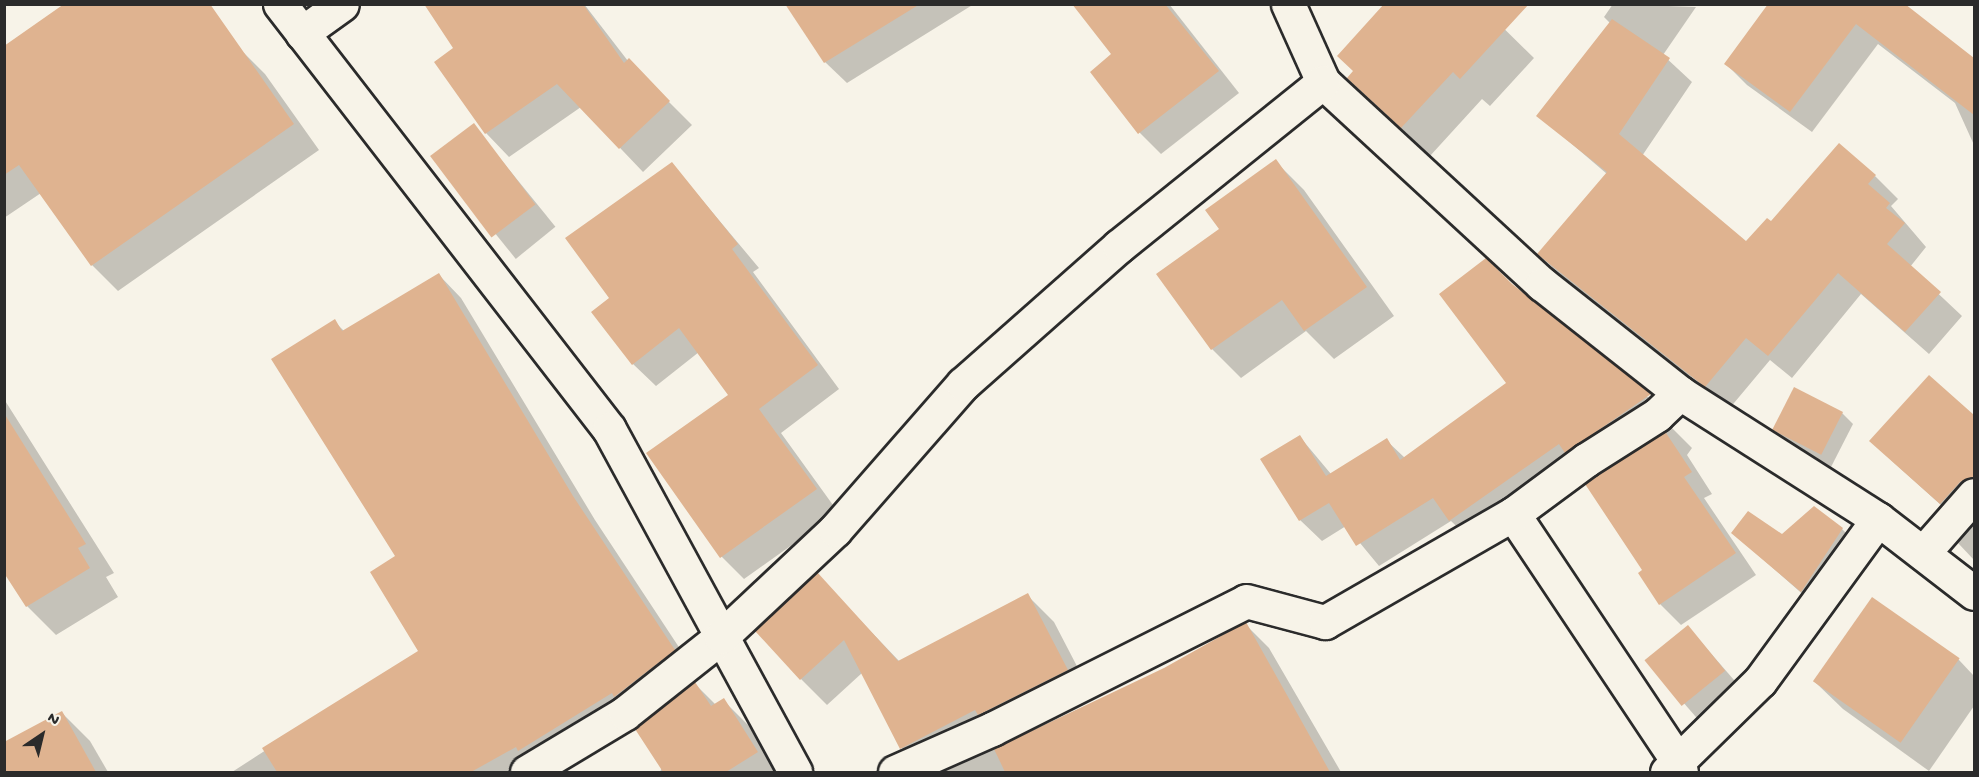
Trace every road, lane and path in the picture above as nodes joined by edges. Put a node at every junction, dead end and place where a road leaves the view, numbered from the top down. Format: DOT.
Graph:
graph roads {
  1 [pos="280,4"];
  2 [pos="342,4"];
  3 [pos="1288,4"];
  4 [pos="302,33"];
  5 [pos="1323,82"];
  6 [pos="1680,393"];
  7 [pos="1974,495"];
  8 [pos="1512,514"];
  9 [pos="1878,519"];
  10 [pos="1923,554"];
  11 [pos="1974,593"];
  12 [pos="721,637"];
  13 [pos="1675,769"];
  14 [pos="526,772"];
  15 [pos="795,772"];
  16 [pos="895,772"];
  1 -- 4 [label="street"];
  2 -- 4 [label="street"];
  3 -- 5 [label="street"];
  4 -- 12 [label="street"];
  5 -- 6 [label="street"];
  5 -- 12 [label="street"];
  6 -- 8 [label="street"];
  6 -- 9 [label="street"];
  7 -- 10 [label="street"];
  8 -- 13 [label="street"];
  8 -- 16 [label="street"];
  9 -- 10 [label="street"];
  9 -- 13 [label="street"];
  10 -- 11 [label="street"];
  12 -- 14 [label="street"];
  12 -- 15 [label="street"];
}
